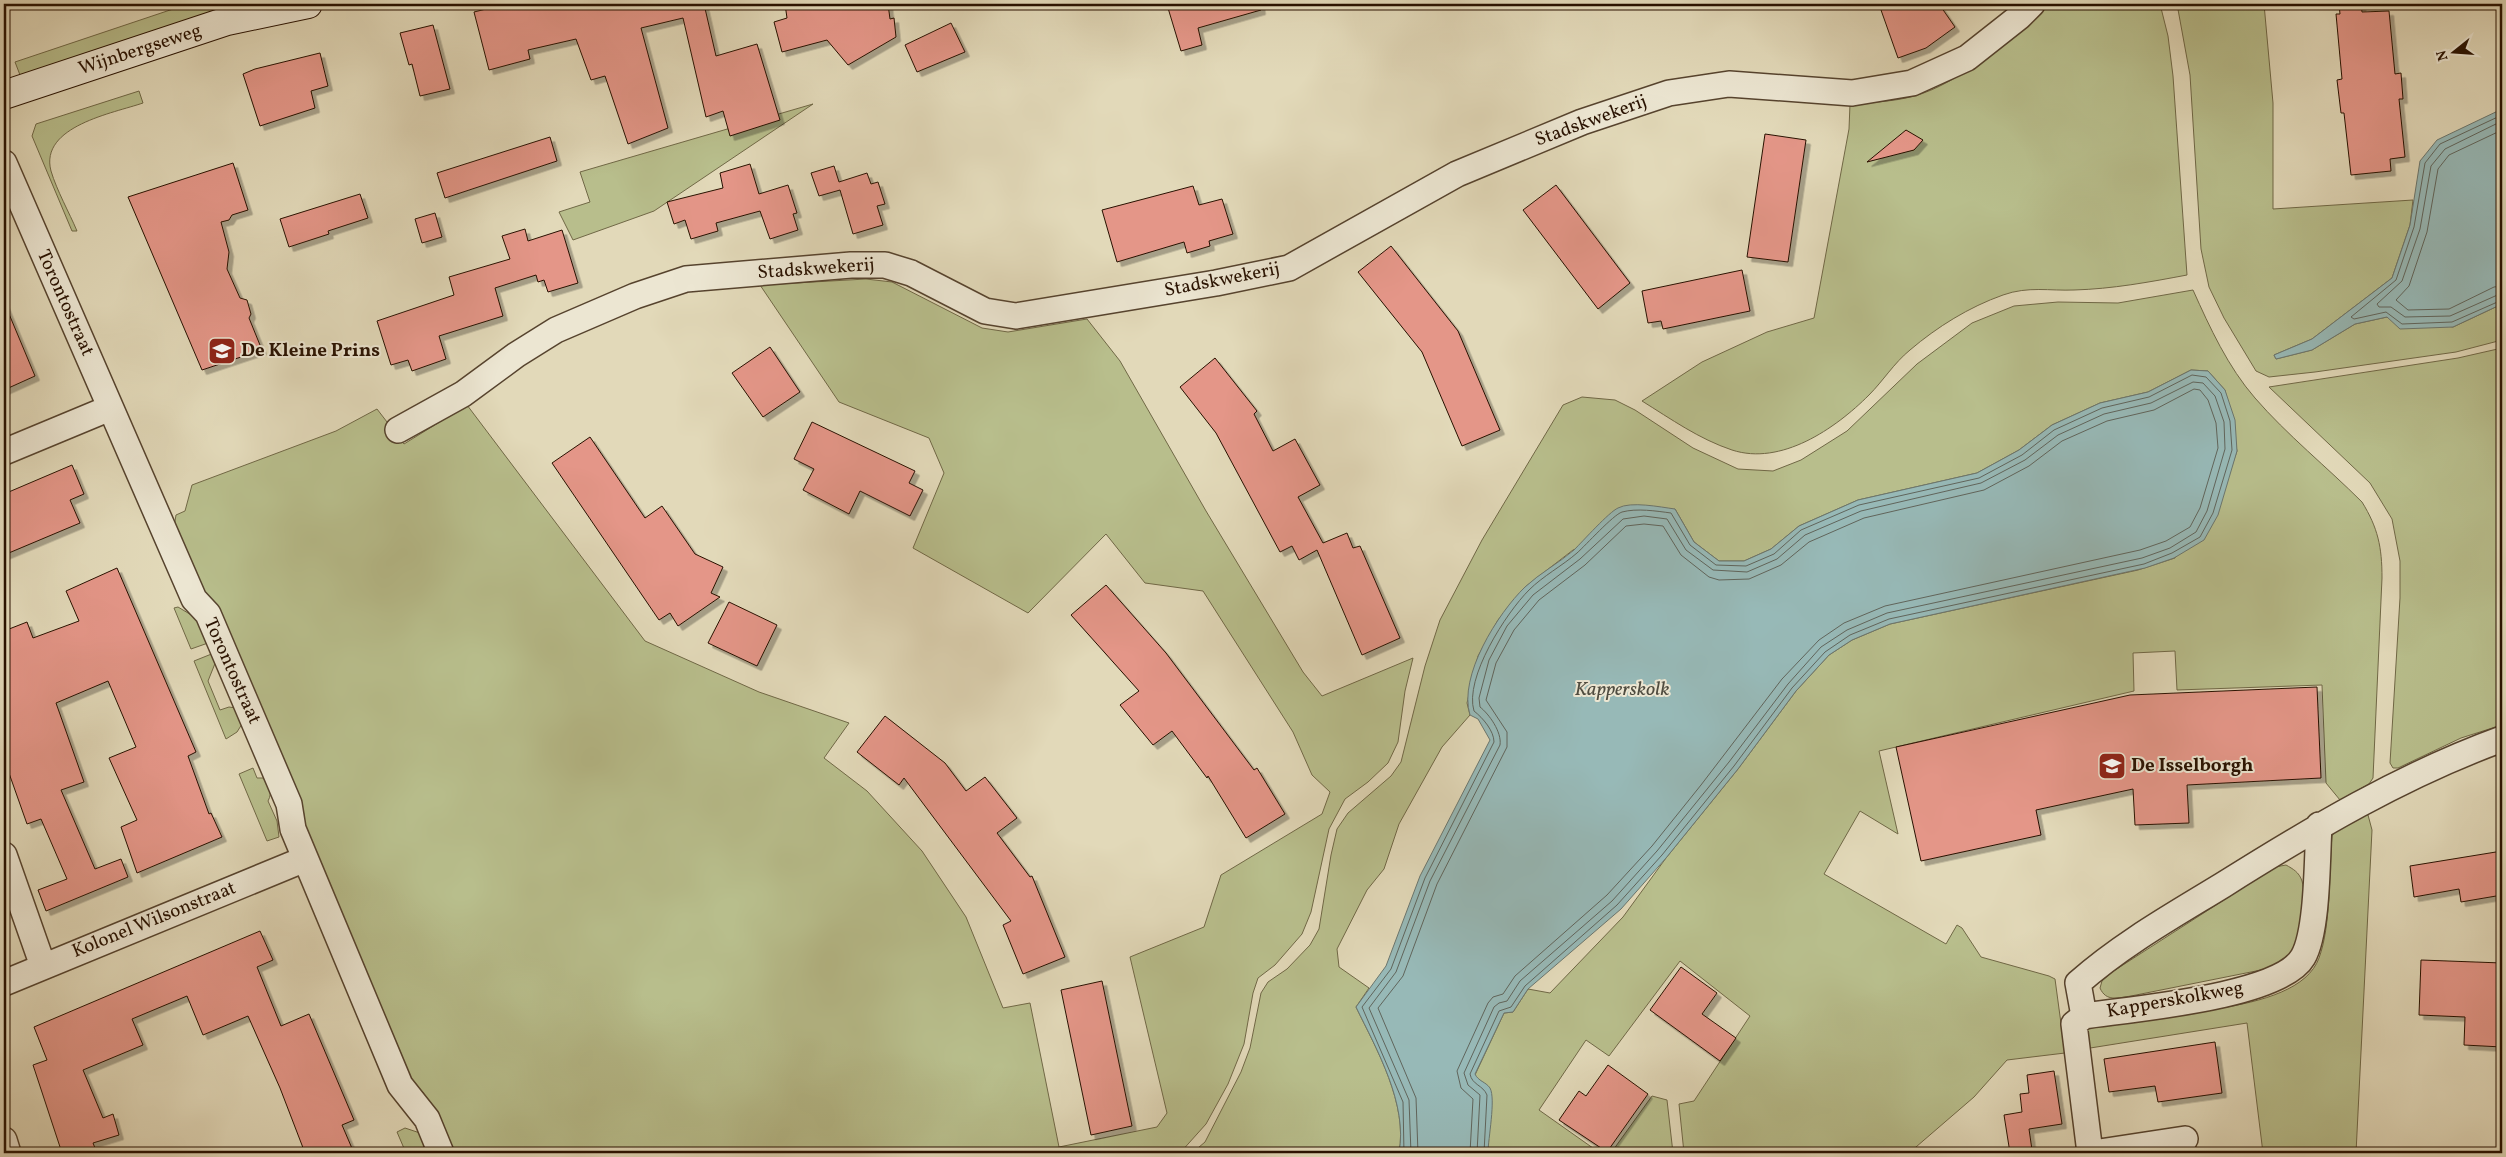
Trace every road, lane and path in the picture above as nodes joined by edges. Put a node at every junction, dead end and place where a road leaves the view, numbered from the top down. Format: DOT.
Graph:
graph roads {
  1 [pos="308,4"];
  2 [pos="2032,4"];
  3 [pos="4,95"];
  4 [pos="4,163"];
  5 [pos="110,408"];
  6 [pos="398,430"];
  7 [pos="4,452"];
  8 [pos="2502,739"];
  9 [pos="2318,825"];
  10 [pos="4,855"];
  11 [pos="305,859"];
  12 [pos="43,966"];
  13 [pos="4,983"];
  14 [pos="2084,1016"];
  15 [pos="2185,1139"];
  16 [pos="4,1140"];
  17 [pos="8,1153"];
  18 [pos="441,1153"];
  19 [pos="2091,1153"];
  1 -- 3 [label="street, Wijnbergseweg"];
  2 -- 6 [label="street, Stadskwekerij"];
  4 -- 5 [label="street, Torontostraat"];
  5 -- 7 [label="street"];
  5 -- 11 [label="street, Torontostraat"];
  8 -- 9 [label="street, Kapperskolkweg"];
  9 -- 14 [label="street, Kapperskolkweg"];
  9 -- 14 [label="street, Kapperskolkweg"];
  10 -- 12 [label="street"];
  11 -- 12 [label="street, Kolonel Wilsonstraat"];
  11 -- 18 [label="street, Torontostraat"];
  12 -- 13 [label="street, Kolonel Wilsonstraat"];
  14 -- 19 [label="street, Kapperskolkweg"];
  15 -- 19 [label="street, Kapperskolkweg"];
  16 -- 17 [label="street"];
}
